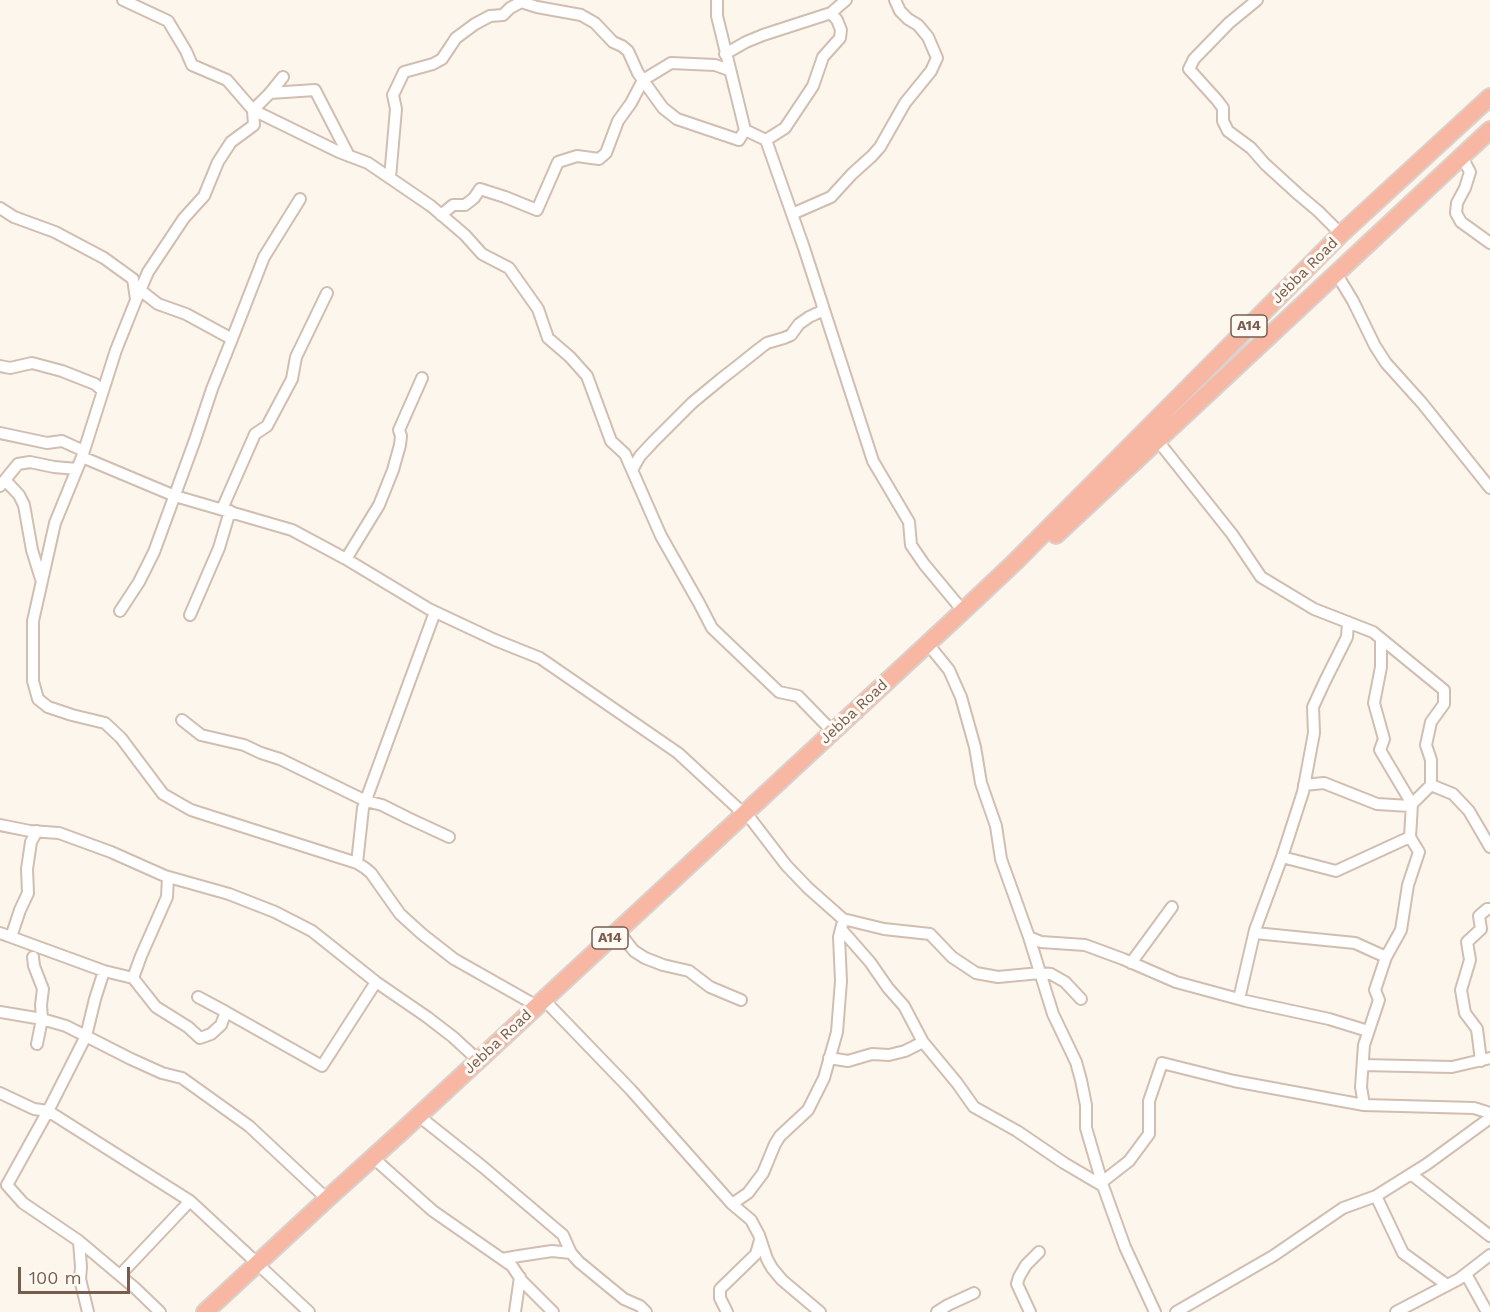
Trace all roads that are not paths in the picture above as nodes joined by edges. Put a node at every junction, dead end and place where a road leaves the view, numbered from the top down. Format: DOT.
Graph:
graph roads {
  1 [pos="123,0"];
  2 [pos="717,0"];
  3 [pos="846,0"];
  4 [pos="896,0"];
  5 [pos="1257,0"];
  6 [pos="831,12"];
  7 [pos="725,54"];
  8 [pos="729,70"];
  9 [pos="283,76"];
  10 [pos="643,80"];
  11 [pos="270,93"];
  12 [pos="1490,97"];
  13 [pos="253,110"];
  14 [pos="745,130"];
  15 [pos="1490,130"];
  16 [pos="766,140"];
  17 [pos="350,156"];
  18 [pos="1462,157"];
  19 [pos="390,178"];
  20 [pos="300,199"];
  21 [pos="0,208"];
  22 [pos="792,214"];
  23 [pos="441,215"];
  24 [pos="1341,234"];
  25 [pos="1490,243"];
  26 [pos="1336,273"];
  27 [pos="327,293"];
  28 [pos="138,295"];
  29 [pos="824,310"];
  30 [pos="232,339"];
  31 [pos="0,366"];
  32 [pos="422,378"];
  33 [pos="103,391"];
  34 [pos="0,433"];
  35 [pos="1158,441"];
  36 [pos="83,454"];
  37 [pos="77,469"];
  38 [pos="632,470"];
  39 [pos="3,483"];
  40 [pos="1490,488"];
  41 [pos="175,496"];
  42 [pos="226,510"];
  43 [pos="346,559"];
  44 [pos="1018,565"];
  45 [pos="42,581"];
  46 [pos="120,611"];
  47 [pos="963,611"];
  48 [pos="435,612"];
  49 [pos="190,615"];
  50 [pos="1348,622"];
  51 [pos="1381,639"];
  52 [pos="932,649"];
  53 [pos="182,720"];
  54 [pos="833,732"];
  55 [pos="1304,786"];
  56 [pos="1431,786"];
  57 [pos="366,801"];
  58 [pos="1412,804"];
  59 [pos="747,816"];
  60 [pos="0,825"];
  61 [pos="37,831"];
  62 [pos="450,837"];
  63 [pos="1410,837"];
  64 [pos="1490,847"];
  65 [pos="1282,857"];
  66 [pos="357,863"];
  67 [pos="168,877"];
  68 [pos="1172,907"];
  69 [pos="1490,909"];
  70 [pos="842,924"];
  71 [pos="0,933"];
  72 [pos="1254,933"];
  73 [pos="11,937"];
  74 [pos="623,937"];
  75 [pos="1029,937"];
  76 [pos="33,957"];
  77 [pos="1386,957"];
  78 [pos="1131,963"];
  79 [pos="104,971"];
  80 [pos="1040,972"];
  81 [pos="134,978"];
  82 [pos="376,982"];
  83 [pos="198,997"];
  84 [pos="1081,999"];
  85 [pos="1239,999"];
  86 [pos="741,1000"];
  87 [pos="543,1006"];
  88 [pos="0,1012"];
  89 [pos="226,1012"];
  90 [pos="42,1019"];
  91 [pos="1368,1031"];
  92 [pos="86,1035"];
  93 [pos="923,1042"];
  94 [pos="37,1044"];
  95 [pos="829,1058"];
  96 [pos="478,1060"];
  97 [pos="1486,1060"];
  98 [pos="1363,1065"];
  99 [pos="0,1093"];
  100 [pos="1364,1105"];
  101 [pos="48,1111"];
  102 [pos="1490,1113"];
  103 [pos="1490,1118"];
  104 [pos="425,1121"];
  105 [pos="379,1163"];
  106 [pos="1411,1174"];
  107 [pos="1103,1184"];
  108 [pos="1376,1196"];
  109 [pos="327,1199"];
  110 [pos="190,1201"];
  111 [pos="732,1204"];
  112 [pos="1490,1236"];
  113 [pos="761,1239"];
  114 [pos="78,1241"];
  115 [pos="1039,1252"];
  116 [pos="571,1253"];
  117 [pos="1490,1255"];
  118 [pos="502,1259"];
  119 [pos="261,1267"];
  120 [pos="1466,1274"];
  121 [pos="120,1275"];
  122 [pos="520,1277"];
  123 [pos="1447,1285"];
  124 [pos="974,1293"];
  125 [pos="1402,1310"];
  126 [pos="88,1312"];
  127 [pos="160,1312"];
  128 [pos="205,1312"];
  129 [pos="218,1312"];
  130 [pos="309,1312"];
  131 [pos="515,1312"];
  132 [pos="553,1312"];
  133 [pos="646,1312"];
  134 [pos="727,1312"];
  135 [pos="820,1312"];
  136 [pos="937,1312"];
  137 [pos="1030,1312"];
  138 [pos="1155,1312"];
  139 [pos="1176,1312"];
  140 [pos="1487,1312"];
  1 -- 13 [label="street"];
  2 -- 7 [label="street"];
  3 -- 6 [label="street"];
  4 -- 22 [label="street"];
  5 -- 24 [label="street"];
  6 -- 7 [label="street"];
  6 -- 16 [label="street"];
  7 -- 8 [label="street"];
  8 -- 10 [label="street"];
  8 -- 14 [label="street"];
  9 -- 11 [label="street"];
  10 -- 14 [label="street"];
  10 -- 19 [label="street"];
  10 -- 23 [label="street"];
  11 -- 13 [label="street"];
  11 -- 17 [label="street"];
  12 -- 24 [label="highway, Jebba Road / A14"];
  13 -- 17 [label="street"];
  13 -- 28 [label="street"];
  14 -- 16 [label="street"];
  15 -- 18 [label="highway, Jebba Road / A14"];
  16 -- 22 [label="street"];
  17 -- 19 [label="street"];
  18 -- 25 [label="street"];
  18 -- 26 [label="highway, Jebba Road / A14"];
  19 -- 23 [label="street"];
  20 -- 30 [label="street"];
  21 -- 28 [label="street"];
  22 -- 29 [label="street"];
  23 -- 38 [label="street"];
  24 -- 44 [label="highway, Jebba Road / A14"];
  26 -- 35 [label="highway, Jebba Road / A14"];
  26 -- 40 [label="street"];
  27 -- 42 [label="street"];
  28 -- 30 [label="street"];
  28 -- 33 [label="street"];
  29 -- 38 [label="street"];
  29 -- 47 [label="street"];
  30 -- 41 [label="street"];
  31 -- 33 [label="street"];
  32 -- 43 [label="street"];
  33 -- 36 [label="street"];
  34 -- 36 [label="street"];
  35 -- 44 [label="highway, Jebba Road / A14"];
  35 -- 50 [label="street"];
  36 -- 37 [label="street"];
  36 -- 41 [label="street"];
  37 -- 39 [label="street"];
  37 -- 45 [label="street"];
  38 -- 54 [label="street"];
  39 -- 45 [label="street"];
  41 -- 42 [label="street"];
  41 -- 46 [label="street"];
  42 -- 43 [label="street"];
  42 -- 49 [label="street"];
  43 -- 48 [label="street"];
  44 -- 47 [label="highway, Jebba Road / A14"];
  44 -- 52 [label="highway, Jebba Road / A14"];
  45 -- 66 [label="street"];
  47 -- 54 [label="highway, Jebba Road / A14"];
  48 -- 57 [label="street"];
  48 -- 59 [label="street"];
  50 -- 51 [label="street"];
  50 -- 55 [label="street"];
  51 -- 56 [label="street"];
  51 -- 58 [label="street"];
  52 -- 59 [label="highway, Jebba Road / A14"];
  52 -- 75 [label="street"];
  53 -- 57 [label="street"];
  54 -- 59 [label="highway, Jebba Road / A14"];
  55 -- 58 [label="street"];
  55 -- 65 [label="street"];
  56 -- 58 [label="street"];
  56 -- 64 [label="street"];
  57 -- 62 [label="street"];
  57 -- 66 [label="street"];
  58 -- 63 [label="street"];
  59 -- 70 [label="street"];
  59 -- 74 [label="highway, Jebba Road / A14"];
  59 -- 87 [label="highway, Jebba Road / A14"];
  60 -- 61 [label="street"];
  61 -- 67 [label="street"];
  61 -- 73 [label="street"];
  63 -- 65 [label="street"];
  63 -- 77 [label="street"];
  65 -- 72 [label="street"];
  66 -- 87 [label="street"];
  67 -- 81 [label="street"];
  67 -- 82 [label="street"];
  68 -- 78 [label="street"];
  69 -- 97 [label="street"];
  70 -- 80 [label="street"];
  70 -- 93 [label="street"];
  70 -- 95 [label="street"];
  71 -- 73 [label="street"];
  72 -- 77 [label="street"];
  72 -- 85 [label="street"];
  73 -- 79 [label="street"];
  74 -- 86 [label="street"];
  74 -- 87 [label="highway, Jebba Road / A14"];
  75 -- 78 [label="street"];
  75 -- 80 [label="street"];
  76 -- 90 [label="street"];
  77 -- 91 [label="street"];
  78 -- 85 [label="street"];
  79 -- 81 [label="street"];
  79 -- 92 [label="street"];
  80 -- 84 [label="street"];
  80 -- 107 [label="street"];
  81 -- 89 [label="street"];
  82 -- 89 [label="street"];
  82 -- 96 [label="street"];
  83 -- 89 [label="street"];
  85 -- 91 [label="street"];
  87 -- 96 [label="highway, Jebba Road / A14"];
  87 -- 104 [label="highway, Jebba Road / A14"];
  87 -- 111 [label="street"];
  88 -- 90 [label="street"];
  90 -- 92 [label="street"];
  90 -- 94 [label="street"];
  91 -- 98 [label="street"];
  92 -- 101 [label="street"];
  92 -- 109 [label="street"];
  93 -- 95 [label="street"];
  93 -- 107 [label="street"];
  95 -- 111 [label="street"];
  96 -- 109 [label="highway, Jebba Road / A14"];
  97 -- 98 [label="street"];
  98 -- 100 [label="street"];
  99 -- 101 [label="street"];
  100 -- 102 [label="street"];
  100 -- 107 [label="street"];
  101 -- 110 [label="street"];
  101 -- 114 [label="street"];
  103 -- 106 [label="street"];
  104 -- 105 [label="highway, Jebba Road / A14"];
  104 -- 116 [label="street"];
  105 -- 118 [label="street"];
  105 -- 119 [label="highway, Jebba Road / A14"];
  106 -- 108 [label="street"];
  106 -- 112 [label="street"];
  107 -- 138 [label="street"];
  108 -- 123 [label="street"];
  108 -- 139 [label="street"];
  109 -- 119 [label="highway, Jebba Road / A14"];
  110 -- 119 [label="street"];
  110 -- 121 [label="street"];
  111 -- 113 [label="street"];
  113 -- 134 [label="street"];
  113 -- 135 [label="street"];
  114 -- 121 [label="street"];
  114 -- 126 [label="street"];
  115 -- 137 [label="street"];
  116 -- 118 [label="street"];
  116 -- 133 [label="street"];
  117 -- 120 [label="street"];
  118 -- 122 [label="street"];
  119 -- 128 [label="highway, Jebba Road / A14"];
  119 -- 129 [label="highway, Jebba Road / A14"];
  119 -- 130 [label="street"];
  120 -- 123 [label="street"];
  120 -- 140 [label="street"];
  121 -- 127 [label="street"];
  122 -- 131 [label="street"];
  122 -- 132 [label="street"];
  123 -- 125 [label="street"];
  124 -- 136 [label="street"];
}
